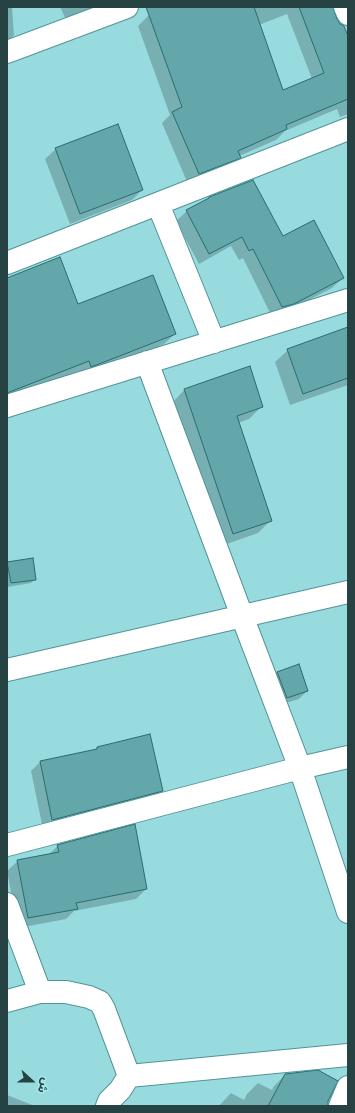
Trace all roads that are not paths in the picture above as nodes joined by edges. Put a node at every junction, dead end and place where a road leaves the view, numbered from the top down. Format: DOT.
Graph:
graph roads {
  1 [pos="345,7"];
  2 [pos="114,9"];
  3 [pos="348,14"];
  4 [pos="7,52"];
  5 [pos="348,129"];
  6 [pos="158,204"];
  7 [pos="7,263"];
  8 [pos="348,300"];
  9 [pos="214,342"];
  10 [pos="147,362"];
  11 [pos="7,406"];
  12 [pos="348,592"];
  13 [pos="242,616"];
  14 [pos="7,670"];
  15 [pos="348,758"];
  16 [pos="300,768"];
  17 [pos="7,845"];
  18 [pos="7,904"];
  19 [pos="348,912"];
  20 [pos="40,992"];
  21 [pos="7,1001"];
  22 [pos="348,1055"];
  23 [pos="129,1076"];
  24 [pos="348,1087"];
  25 [pos="107,1106"];
  26 [pos="340,1106"];
  1 -- 3 [label="street"];
  2 -- 4 [label="street"];
  5 -- 6 [label="street"];
  6 -- 7 [label="street"];
  6 -- 9 [label="street"];
  8 -- 9 [label="street"];
  9 -- 10 [label="street"];
  10 -- 11 [label="street"];
  10 -- 13 [label="street"];
  12 -- 13 [label="street"];
  13 -- 14 [label="street"];
  13 -- 16 [label="street"];
  15 -- 16 [label="street"];
  16 -- 17 [label="street"];
  16 -- 19 [label="street"];
  18 -- 20 [label="street"];
  20 -- 21 [label="street"];
  20 -- 23 [label="street"];
  22 -- 23 [label="street"];
  23 -- 25 [label="street"];
  24 -- 26 [label="street"];
}
